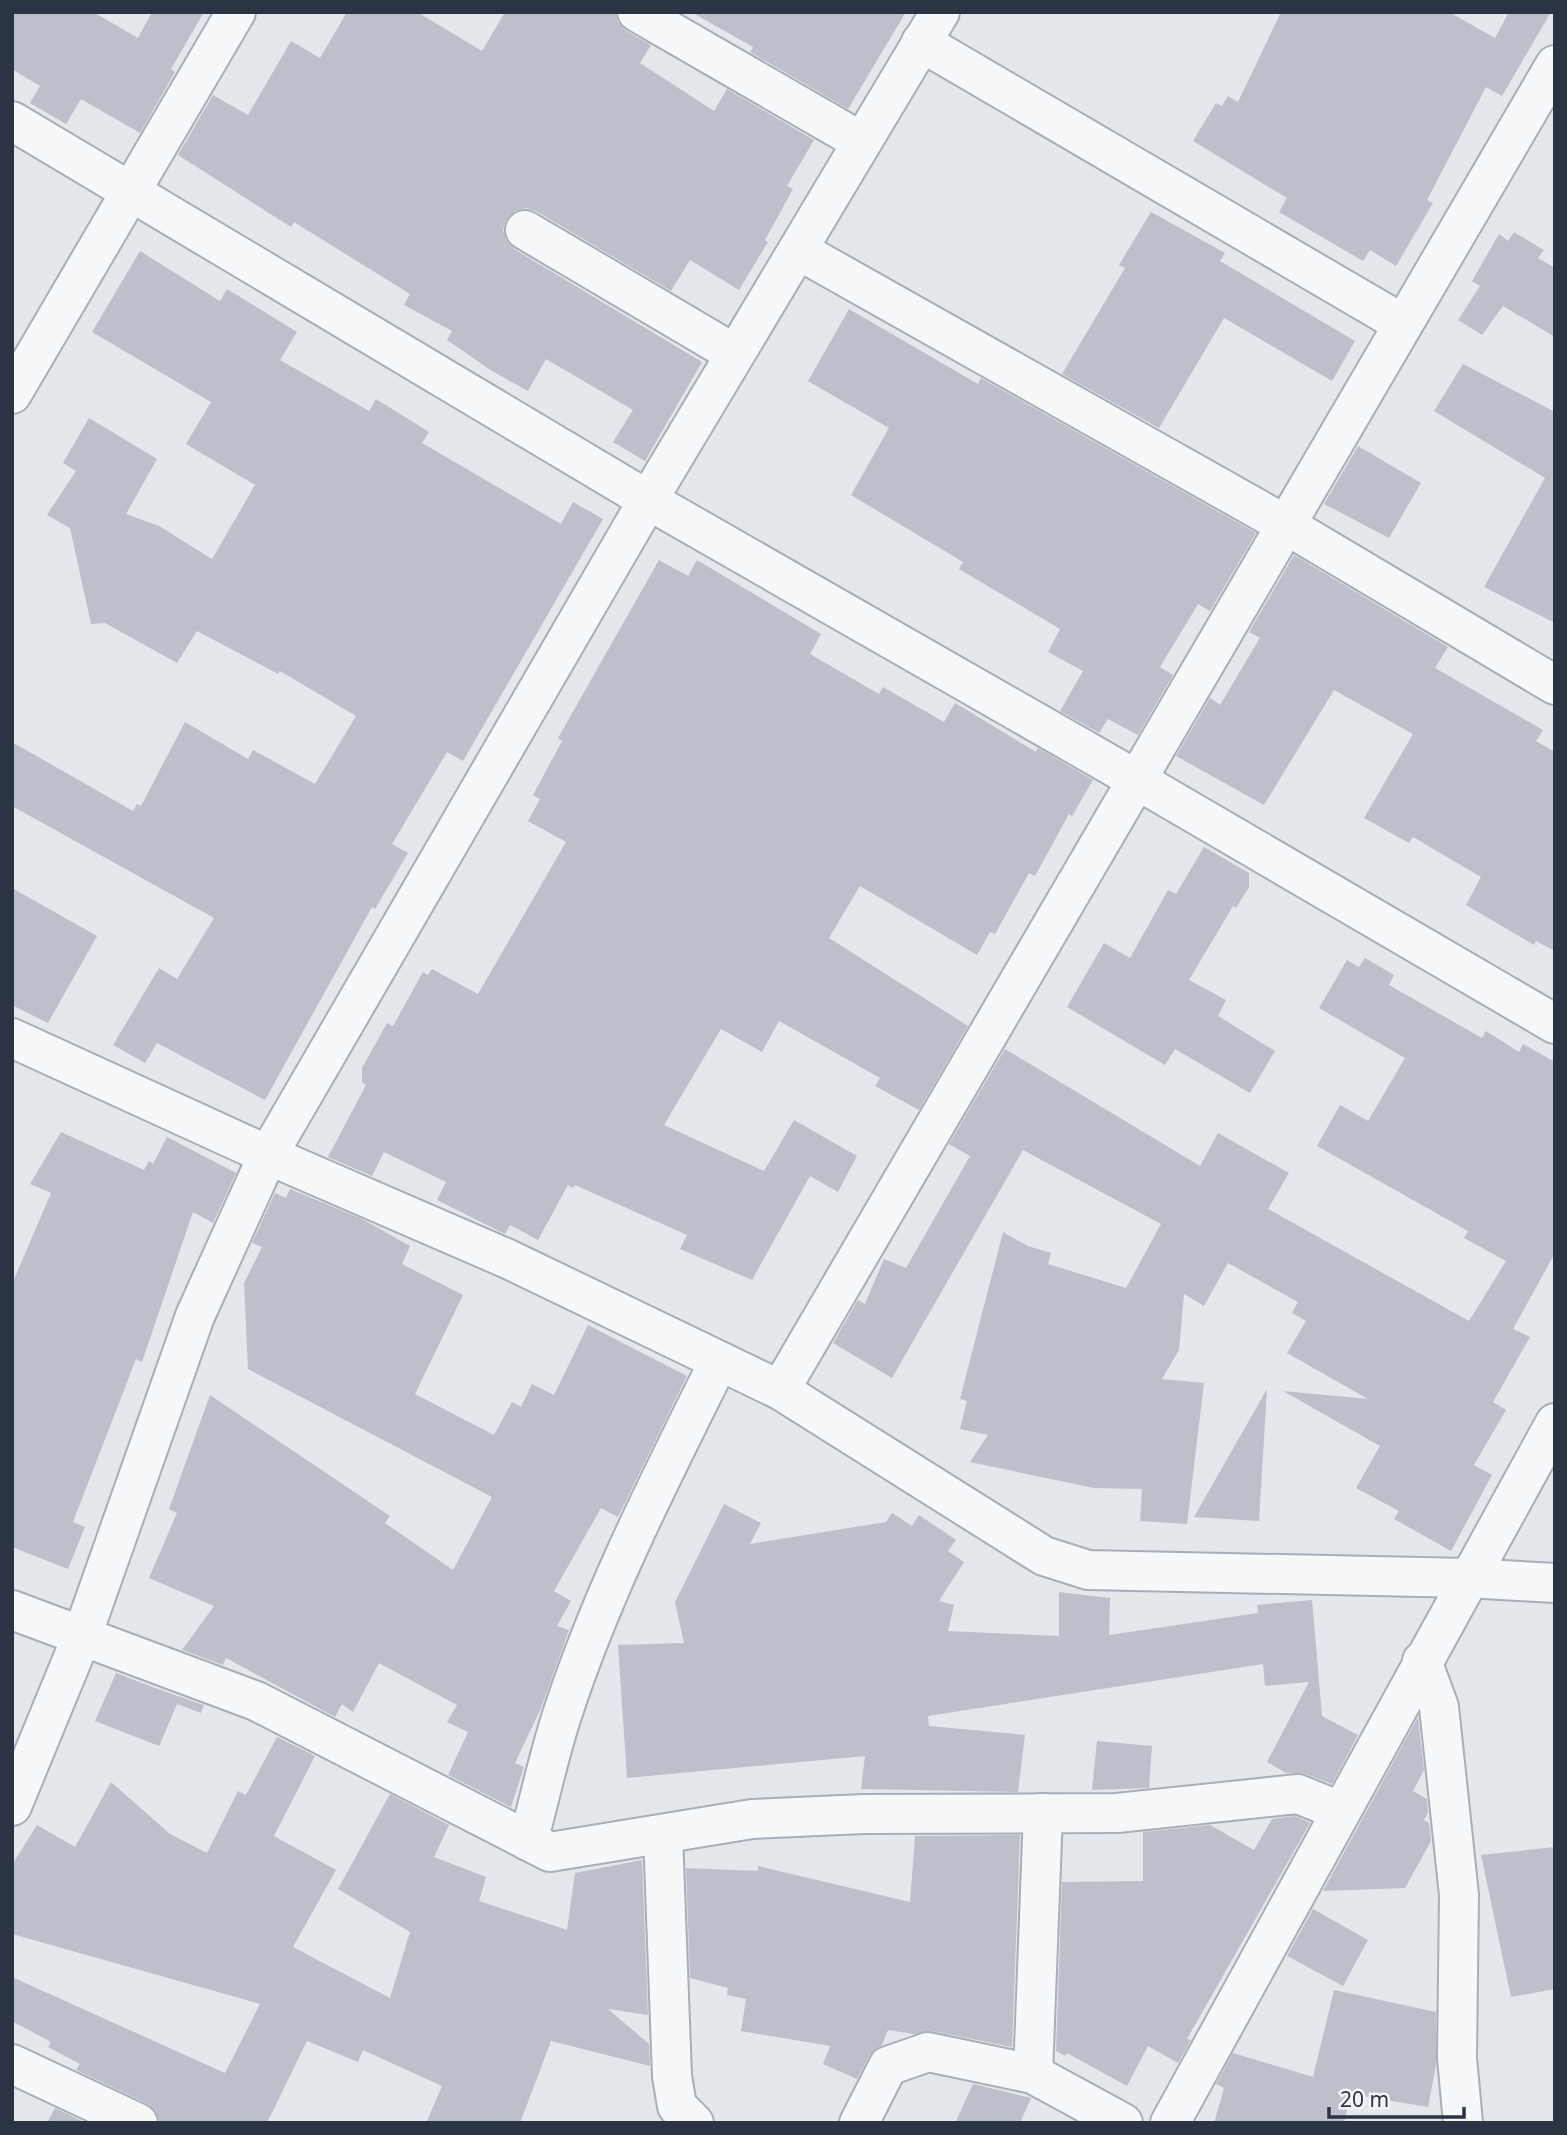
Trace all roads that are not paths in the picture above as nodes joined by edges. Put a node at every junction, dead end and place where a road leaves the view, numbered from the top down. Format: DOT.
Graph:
graph roads {
  1 [pos="236,12"];
  2 [pos="637,12"];
  3 [pos="931,27"];
  4 [pos="1555,65"];
  5 [pos="12,121"];
  6 [pos="862,142"];
  7 [pos="132,191"];
  8 [pos="525,230"];
  9 [pos="798,250"];
  10 [pos="1404,324"];
  11 [pos="735,354"];
  12 [pos="12,394"];
  13 [pos="648,500"];
  14 [pos="1286,525"];
  15 [pos="1555,685"];
  16 [pos="1138,780"];
  17 [pos="1555,1024"];
  18 [pos="12,1038"];
  19 [pos="268,1155"];
  20 [pos="719,1361"];
  21 [pos="780,1390"];
  22 [pos="1555,1423"];
  23 [pos="1467,1578"];
  24 [pos="1555,1583"];
  25 [pos="12,1610"];
  26 [pos="82,1636"];
  27 [pos="1422,1661"];
  28 [pos="12,1806"];
  29 [pos="1340,1811"];
  30 [pos="1043,1813"];
  31 [pos="663,1834"];
  32 [pos="528,1841"];
  33 [pos="12,2064"];
  34 [pos="1033,2074"];
  35 [pos="138,2123"];
  36 [pos="694,2123"];
  37 [pos="859,2123"];
  38 [pos="1124,2123"];
  39 [pos="1170,2123"];
  40 [pos="1463,2123"];
  1 -- 7 [label="street"];
  2 -- 6 [label="street"];
  3 -- 6 [label="street"];
  3 -- 10 [label="street"];
  4 -- 10 [label="street"];
  5 -- 7 [label="street"];
  6 -- 9 [label="street"];
  7 -- 12 [label="street"];
  7 -- 13 [label="street"];
  8 -- 11 [label="street"];
  9 -- 11 [label="street"];
  9 -- 14 [label="street"];
  10 -- 14 [label="street"];
  11 -- 13 [label="street"];
  13 -- 16 [label="street"];
  13 -- 19 [label="street"];
  14 -- 15 [label="street"];
  14 -- 16 [label="street"];
  16 -- 17 [label="street"];
  16 -- 21 [label="street"];
  18 -- 19 [label="street"];
  19 -- 20 [label="street"];
  19 -- 26 [label="street"];
  20 -- 21 [label="street"];
  20 -- 32 [label="street"];
  21 -- 23 [label="street"];
  22 -- 23 [label="street"];
  23 -- 24 [label="street"];
  23 -- 27 [label="street"];
  25 -- 26 [label="street"];
  26 -- 28 [label="street"];
  26 -- 32 [label="street"];
  27 -- 29 [label="street"];
  27 -- 40 [label="street"];
  29 -- 30 [label="street"];
  29 -- 39 [label="street"];
  30 -- 31 [label="street"];
  30 -- 34 [label="street"];
  31 -- 32 [label="street"];
  31 -- 36 [label="street"];
  33 -- 35 [label="street"];
  34 -- 37 [label="street"];
  34 -- 38 [label="street"];
}
